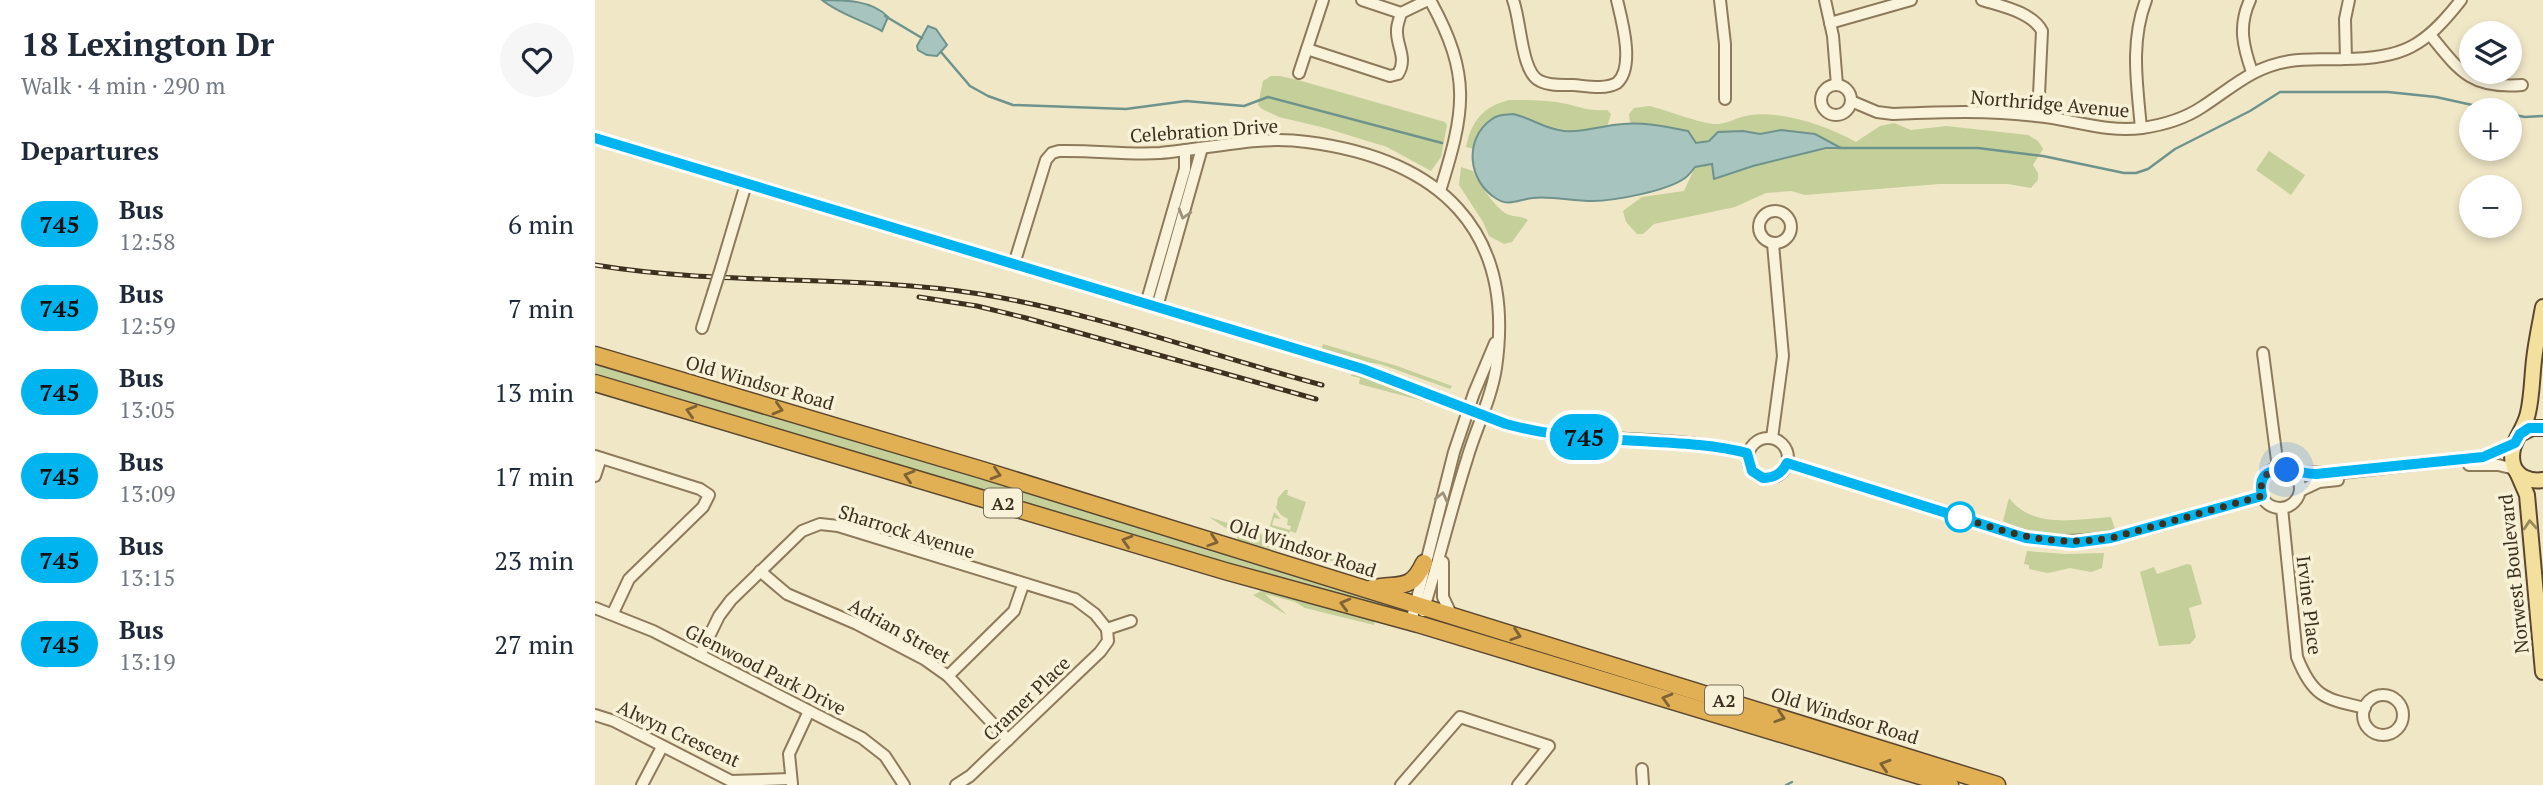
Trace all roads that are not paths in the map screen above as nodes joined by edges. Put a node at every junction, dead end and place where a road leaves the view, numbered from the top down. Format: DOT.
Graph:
graph roads {
  1 [pos="1323,0"];
  2 [pos="1362,0"];
  3 [pos="1429,0"];
  4 [pos="1513,0"];
  5 [pos="1616,0"];
  6 [pos="1720,0"];
  7 [pos="1825,0"];
  8 [pos="1910,0"];
  9 [pos="1982,0"];
  10 [pos="2146,0"];
  11 [pos="2250,0"];
  12 [pos="2349,0"];
  13 [pos="2461,0"];
  14 [pos="1401,13"];
  15 [pos="1830,23"];
  16 [pos="2431,36"];
  17 [pos="1307,49"];
  18 [pos="2346,60"];
  19 [pos="2252,72"];
  20 [pos="1299,73"];
  21 [pos="1837,85"];
  22 [pos="2522,85"];
  23 [pos="1725,99"];
  24 [pos="1851,101"];
  25 [pos="2038,116"];
  26 [pos="2141,128"];
  27 [pos="595,138"];
  28 [pos="1202,148"];
  29 [pos="1185,150"];
  30 [pos="747,184"];
  31 [pos="1440,191"];
  32 [pos="1773,244"];
  33 [pos="1014,264"];
  34 [pos="1151,305"];
  35 [pos="2543,307"];
  36 [pos="702,328"];
  37 [pos="1499,334"];
  38 [pos="2263,353"];
  39 [pos="595,355"];
  40 [pos="595,383"];
  41 [pos="1468,408"];
  42 [pos="1483,415"];
  43 [pos="2543,428"];
  44 [pos="1772,438"];
  45 [pos="2517,438"];
  46 [pos="1747,453"];
  47 [pos="598,457"];
  48 [pos="1787,463"];
  49 [pos="2278,468"];
  50 [pos="2516,470"];
  51 [pos="2291,472"];
  52 [pos="595,476"];
  53 [pos="2543,480"];
  54 [pos="2299,491"];
  55 [pos="2262,496"];
  56 [pos="2282,508"];
  57 [pos="1442,553"];
  58 [pos="1424,563"];
  59 [pos="760,571"];
  60 [pos="1023,585"];
  61 [pos="2539,586"];
  62 [pos="1368,590"];
  63 [pos="1420,606"];
  64 [pos="595,608"];
  65 [pos="613,613"];
  66 [pos="1451,614"];
  67 [pos="1131,621"];
  68 [pos="1415,623"];
  69 [pos="1107,629"];
  70 [pos="700,654"];
  71 [pos="2543,671"];
  72 [pos="948,676"];
  73 [pos="2365,708"];
  74 [pos="809,711"];
  75 [pos="595,715"];
  76 [pos="1008,740"];
  77 [pos="662,747"];
  78 [pos="1642,769"];
  79 [pos="791,782"];
  80 [pos="731,783"];
  81 [pos="642,785"];
  82 [pos="904,785"];
  83 [pos="956,785"];
  84 [pos="1401,785"];
  85 [pos="1518,785"];
  86 [pos="1643,785"];
  87 [pos="1950,785"];
  88 [pos="1997,785"];
  1 -- 17 [label="street"];
  2 -- 14 [label="street"];
  3 -- 14 [label="street"];
  3 -- 31 [label="street"];
  4 -- 5 [label="street"];
  6 -- 23 [label="street"];
  7 -- 15 [label="street"];
  8 -- 15 [label="street"];
  9 -- 25 [label="street"];
  10 -- 26 [label="street"];
  11 -- 19 [label="street"];
  12 -- 18 [label="street"];
  13 -- 16 [label="street, Northridge Avenue"];
  14 -- 17 [label="street"];
  15 -- 21 [label="street"];
  16 -- 18 [label="street, Northridge Avenue"];
  16 -- 22 [label="street"];
  17 -- 20 [label="street"];
  18 -- 19 [label="street, Northridge Avenue"];
  19 -- 26 [label="street, Northridge Avenue"];
  21 -- 24 [label="street, Northridge Avenue"];
  21 -- 24 [label="street"];
  24 -- 25 [label="street, Northridge Avenue"];
  25 -- 26 [label="street, Northridge Avenue"];
  27 -- 30 [label="street"];
  28 -- 29 [label="street, Celebration Drive"];
  28 -- 31 [label="street, Celebration Drive"];
  28 -- 34 [label="street, one-way"];
  29 -- 33 [label="street, Celebration Drive"];
  29 -- 34 [label="street"];
  30 -- 33 [label="street"];
  30 -- 36 [label="street, bridge"];
  31 -- 37 [label="street, Celebration Drive"];
  32 -- 44 [label="street"];
  33 -- 34 [label="street"];
  34 -- 41 [label="street"];
  35 -- 45 [label="main road"];
  37 -- 41 [label="street, Celebration Drive"];
  37 -- 42 [label="street, Celebration Drive"];
  38 -- 49 [label="street"];
  39 -- 62 [label="highway, Old Windsor Road / A2, one-way"];
  68 -- 40 [label="highway, Old Windsor Road / A2, one-way"];
  41 -- 42 [label="street"];
  58 -- 41 [label="street, Celebration Drive, one-way"];
  42 -- 46 [label="street"];
  42 -- 57 [label="street, Celebration Drive"];
  43 -- 45 [label="main road"];
  44 -- 46 [label="street"];
  44 -- 48 [label="street"];
  45 -- 50 [label="main road, Norwest Boulevard"];
  45 -- 51 [label="street"];
  46 -- 48 [label="street"];
  47 -- 52 [label="street"];
  47 -- 65 [label="street"];
  48 -- 55 [label="street"];
  49 -- 51 [label="street"];
  49 -- 55 [label="street"];
  50 -- 53 [label="main road"];
  50 -- 54 [label="street"];
  61 -- 50 [label="main road, Norwest Boulevard, one-way"];
  51 -- 54 [label="street"];
  54 -- 56 [label="street"];
  55 -- 56 [label="street"];
  56 -- 73 [label="street, Irvine Place"];
  57 -- 63 [label="street, Celebration Drive"];
  57 -- 66 [label="street"];
  58 -- 62 [label="highway"];
  58 -- 63 [label="street, Celebration Drive"];
  59 -- 60 [label="street, Sharrock Avenue"];
  59 -- 70 [label="street, Sharrock Avenue"];
  59 -- 72 [label="street, Adrian Street"];
  60 -- 69 [label="street, Sharrock Avenue"];
  60 -- 72 [label="street"];
  61 -- 71 [label="main road, Norwest Boulevard"];
  62 -- 63 [label="highway, Old Windsor Road / A2"];
  63 -- 66 [label="highway, Old Windsor Road / A2"];
  63 -- 68 [label="street"];
  64 -- 65 [label="street, Glenwood Park Drive"];
  65 -- 70 [label="street, Glenwood Park Drive"];
  66 -- 88 [label="highway, Old Windsor Road / A2, one-way"];
  67 -- 69 [label="street"];
  87 -- 68 [label="highway, Old Windsor Road / A2, one-way"];
  69 -- 76 [label="street, Cramer Place"];
  70 -- 74 [label="street, Glenwood Park Drive"];
  72 -- 76 [label="street, Adrian Street"];
  74 -- 79 [label="street"];
  74 -- 82 [label="street, Glenwood Park Drive"];
  75 -- 77 [label="street, Alwyn Crescent"];
  76 -- 83 [label="street, Cramer Place"];
  77 -- 80 [label="street, Alwyn Crescent"];
  77 -- 81 [label="street"];
  78 -- 86 [label="street"];
  79 -- 80 [label="street, Alwyn Crescent"];
  84 -- 85 [label="street"];
}
